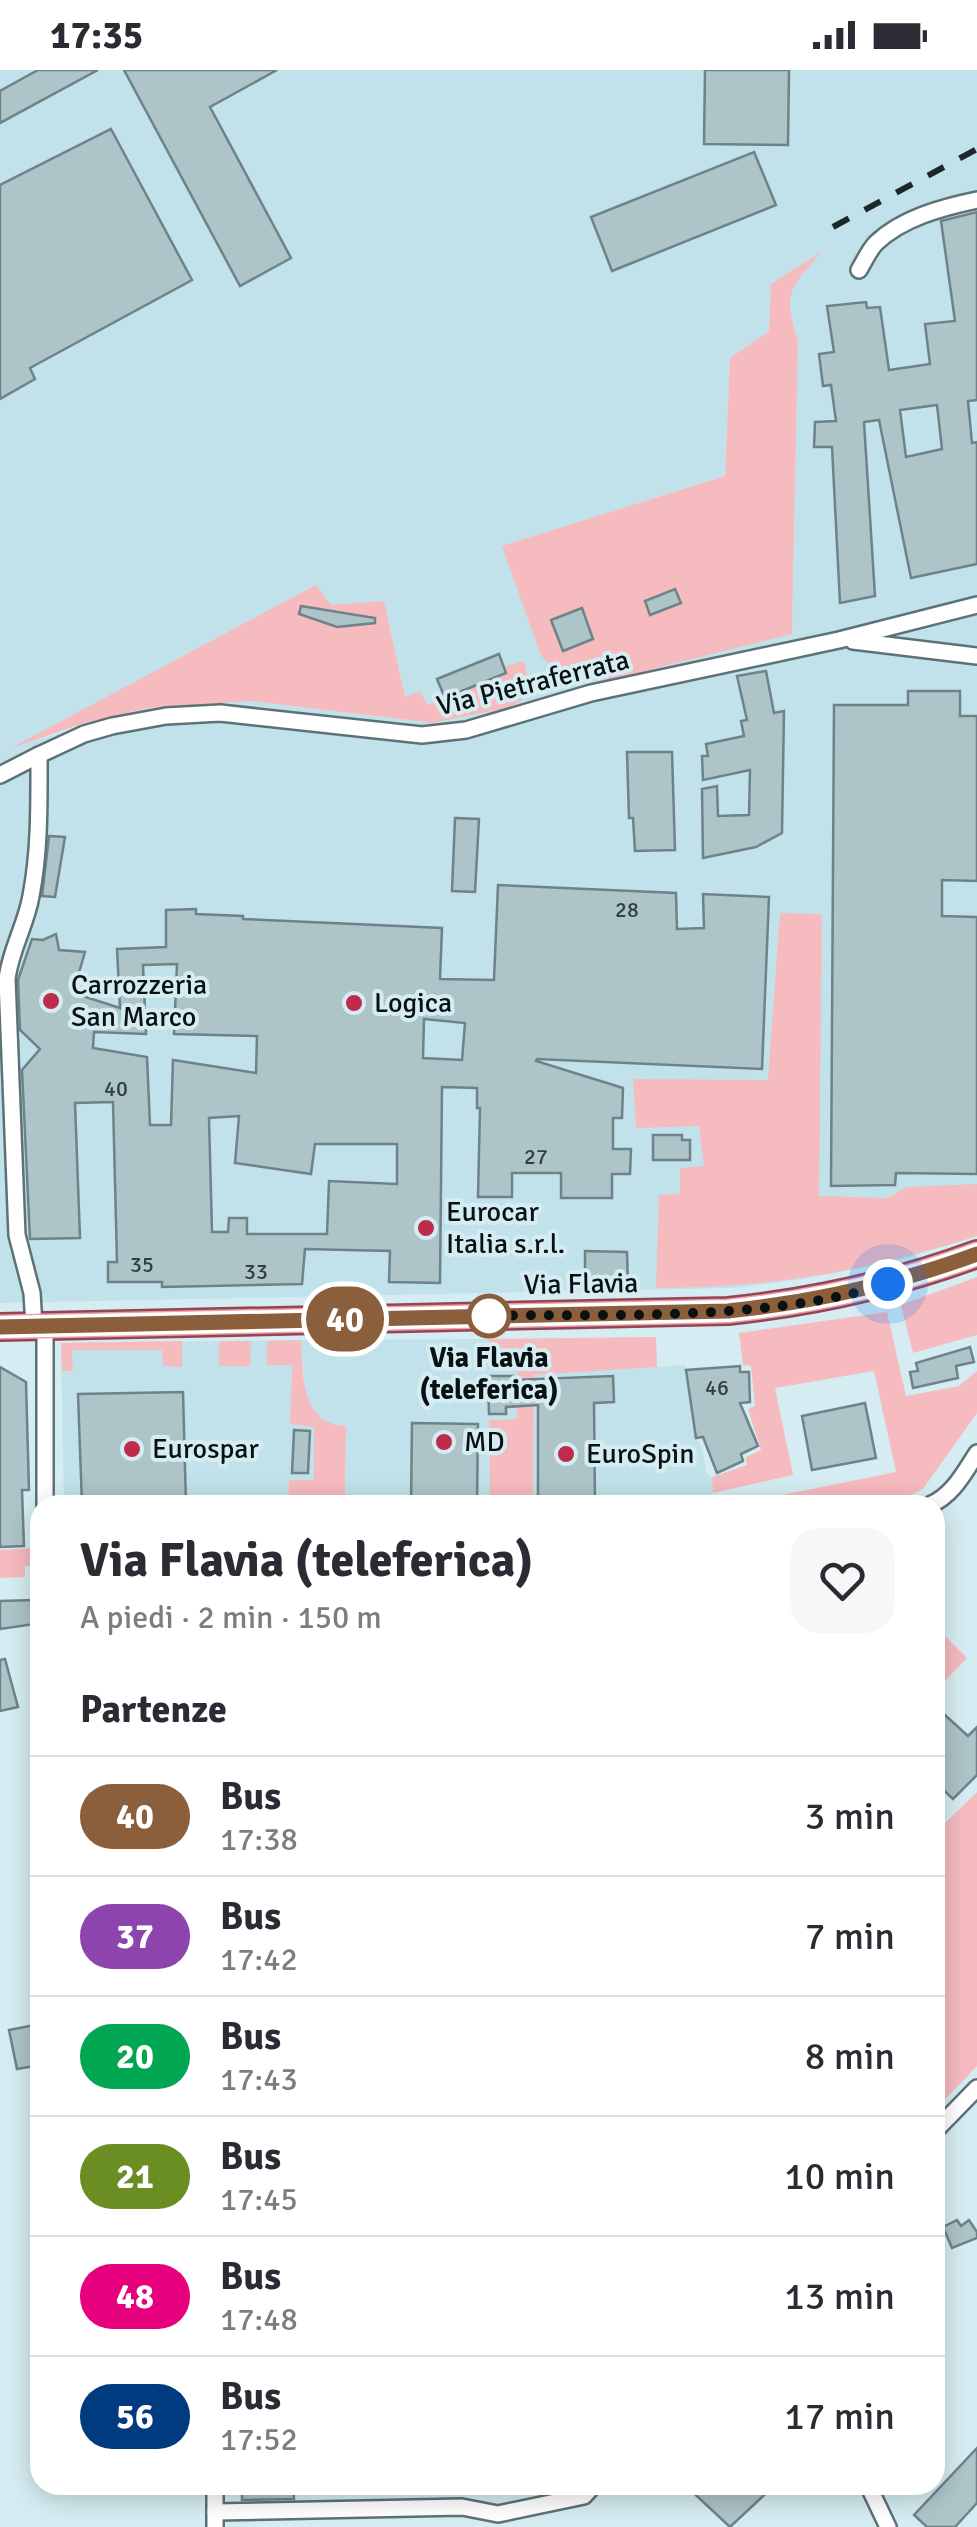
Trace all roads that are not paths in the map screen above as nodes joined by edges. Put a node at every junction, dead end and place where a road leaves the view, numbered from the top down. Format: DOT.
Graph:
graph roads {
  1 [pos="977,200"];
  2 [pos="859,270"];
  3 [pos="977,605"];
  4 [pos="839,640"];
  5 [pos="977,656"];
  6 [pos="39,755"];
  7 [pos="0,775"];
  8 [pos="977,1254"];
  9 [pos="39,1326"];
  10 [pos="0,1327"];
  11 [pos="977,1453"];
  12 [pos="45,1495"];
  13 [pos="945,1497"];
  14 [pos="977,2088"];
  15 [pos="945,2122"];
  16 [pos="216,2495"];
  17 [pos="585,2495"];
  18 [pos="873,2495"];
  19 [pos="215,2520"];
  20 [pos="888,2527"];
  1 -- 2 [label="street"];
  3 -- 4 [label="street, Via Pietraferrata"];
  4 -- 5 [label="street"];
  4 -- 6 [label="street, Via Pietraferrata"];
  6 -- 7 [label="street, Via Pietraferrata"];
  6 -- 9 [label="street"];
  8 -- 9 [label="main road, Via Flavia"];
  9 -- 10 [label="main road, Via Flavia"];
  9 -- 12 [label="street"];
  11 -- 13 [label="street"];
  14 -- 15 [label="street"];
  16 -- 19 [label="street"];
  17 -- 19 [label="street"];
  18 -- 20 [label="street"];
}
